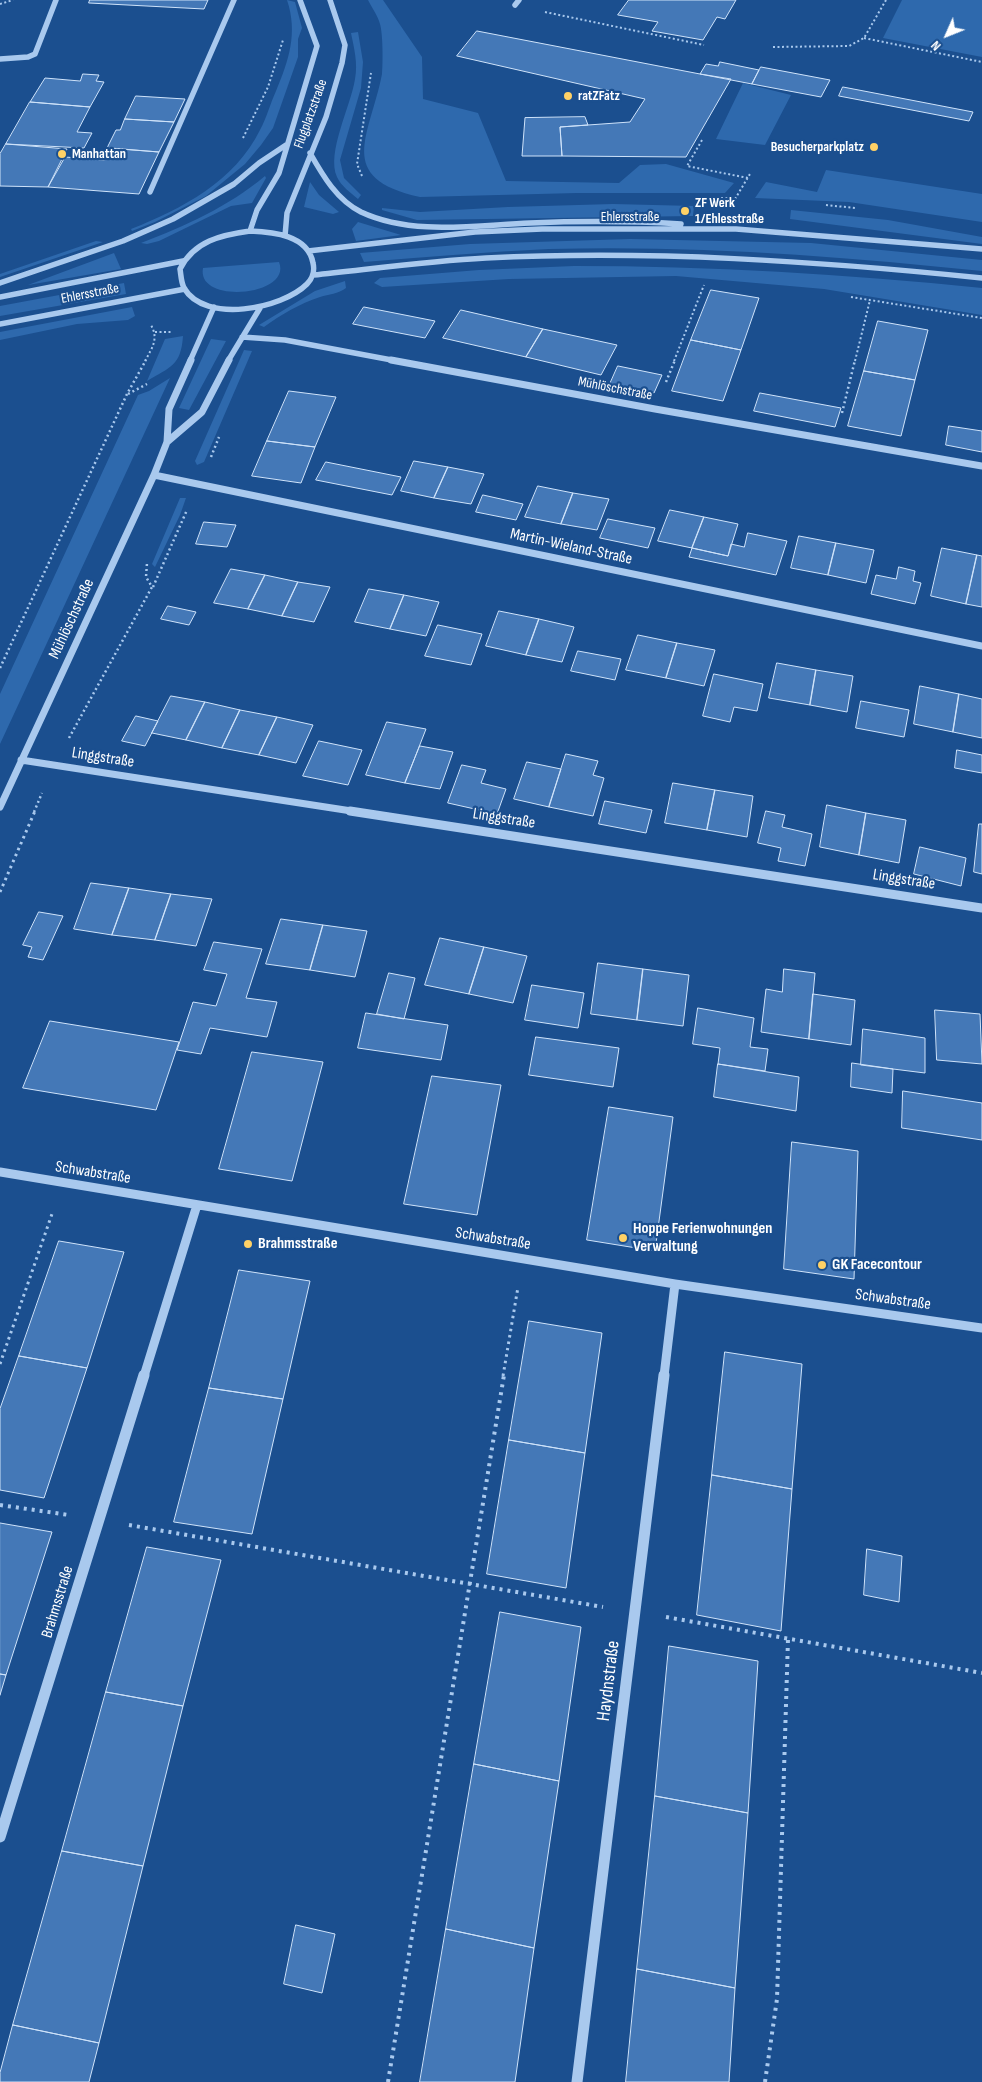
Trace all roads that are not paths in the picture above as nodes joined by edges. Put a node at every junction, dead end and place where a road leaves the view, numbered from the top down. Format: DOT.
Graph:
graph roads {
  1 [pos="56,0"];
  2 [pos="234,0"];
  3 [pos="300,0"];
  4 [pos="330,0"];
  5 [pos="0,60"];
  6 [pos="286,145"];
  7 [pos="310,153"];
  8 [pos="150,192"];
  9 [pos="736,229"];
  10 [pos="250,231"];
  11 [pos="285,236"];
  12 [pos="982,249"];
  13 [pos="308,251"];
  14 [pos="182,262"];
  15 [pos="313,275"];
  16 [pos="982,278"];
  17 [pos="0,283"];
  18 [pos="185,290"];
  19 [pos="0,297"];
  20 [pos="214,307"];
  21 [pos="260,308"];
  22 [pos="0,324"];
  23 [pos="242,337"];
  24 [pos="167,442"];
  25 [pos="982,466"];
  26 [pos="154,475"];
  27 [pos="982,646"];
  28 [pos="21,760"];
  29 [pos="0,807"];
  30 [pos="982,908"];
  31 [pos="0,1172"];
  32 [pos="197,1205"];
  33 [pos="675,1284"];
  34 [pos="982,1328"];
  35 [pos="0,1837"];
  36 [pos="577,2082"];
  1 -- 5 [label="street"];
  2 -- 8 [label="lane"];
  3 -- 6 [label="street, Flugplatzstraße"];
  4 -- 7 [label="street, Flugplatzstraße"];
  6 -- 10 [label="street, Flugplatzstraße"];
  6 -- 17 [label="street"];
  7 -- 9 [label="street"];
  7 -- 11 [label="street, Flugplatzstraße"];
  9 -- 12 [label="street, Ehlersstraße"];
  9 -- 13 [label="street, Ehlersstraße"];
  10 -- 11 [label="street"];
  10 -- 14 [label="street"];
  11 -- 13 [label="street"];
  13 -- 15 [label="street"];
  14 -- 18 [label="street"];
  14 -- 19 [label="street, Ehlersstraße"];
  15 -- 16 [label="street"];
  15 -- 21 [label="street"];
  18 -- 20 [label="street"];
  18 -- 22 [label="street, Ehlersstraße"];
  20 -- 21 [label="street"];
  20 -- 24 [label="street, Mühlöschstraße"];
  21 -- 23 [label="street, Mühlöschstraße"];
  23 -- 24 [label="street, Mühlöschstraße"];
  23 -- 25 [label="street, Mühlöschstraße"];
  24 -- 26 [label="street, Mühlöschstraße"];
  26 -- 27 [label="street, Martin-Wieland-Straße"];
  26 -- 28 [label="street, Mühlöschstraße"];
  28 -- 29 [label="street, Mühlöschstraße"];
  28 -- 30 [label="street, Linggstraße"];
  31 -- 32 [label="street, Schwabstraße"];
  32 -- 33 [label="street, Schwabstraße"];
  32 -- 35 [label="street, Brahmsstraße"];
  33 -- 34 [label="street, Schwabstraße"];
  33 -- 36 [label="street, Haydnstraße"];
}
